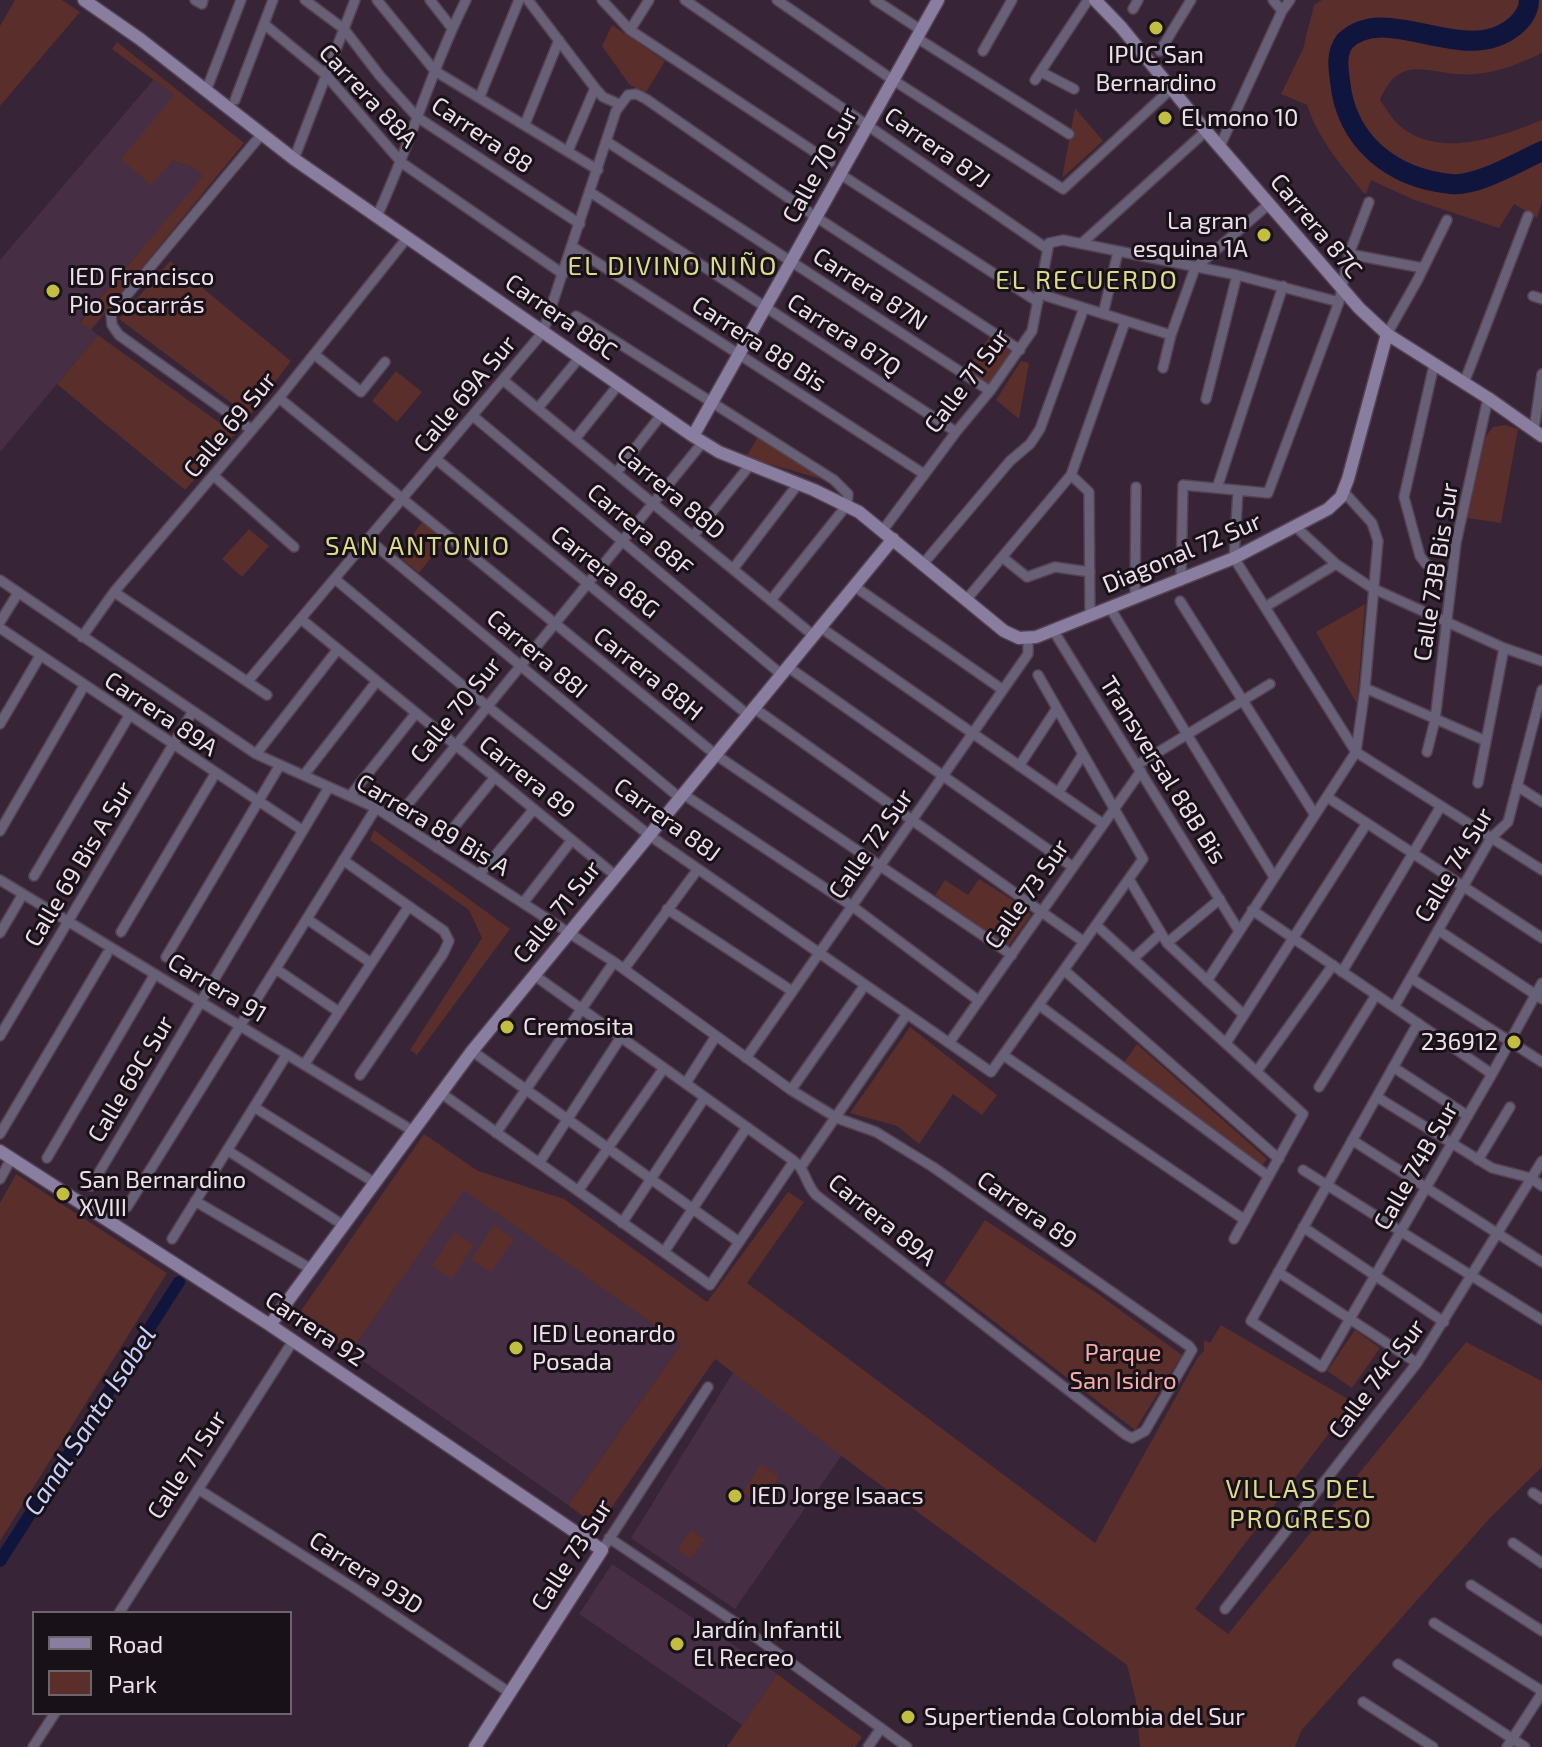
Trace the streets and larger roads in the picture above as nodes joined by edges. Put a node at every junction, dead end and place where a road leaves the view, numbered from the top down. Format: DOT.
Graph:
graph roads {
  1 [pos="84,0"];
  2 [pos="241,0"];
  3 [pos="273,0"];
  4 [pos="305,0"];
  5 [pos="355,0"];
  6 [pos="377,0"];
  7 [pos="430,0"];
  8 [pos="466,0"];
  9 [pos="519,0"];
  10 [pos="528,0"];
  11 [pos="602,0"];
  12 [pos="649,0"];
  13 [pos="685,0"];
  14 [pos="777,0"];
  15 [pos="875,0"];
  16 [pos="938,0"];
  17 [pos="1012,0"];
  18 [pos="1088,0"];
  19 [pos="1095,0"];
  20 [pos="1191,0"];
  21 [pos="1273,0"];
  22 [pos="1290,0"];
  23 [pos="1282,11"];
  24 [pos="264,24"];
  25 [pos="452,28"];
  26 [pos="344,29"];
  27 [pos="630,30"];
  28 [pos="919,34"];
  29 [pos="559,40"];
  30 [pos="983,51"];
  31 [pos="1160,51"];
  32 [pos="435,71"];
  33 [pos="326,75"];
  34 [pos="893,80"];
  35 [pos="595,88"];
  36 [pos="1074,89"];
  37 [pos="1171,89"];
  38 [pos="206,91"];
  39 [pos="480,96"];
  40 [pos="235,100"];
  41 [pos="619,104"];
  42 [pos="417,117"];
  43 [pos="525,124"];
  44 [pos="868,124"];
  45 [pos="1206,131"];
  46 [pos="1069,134"];
  47 [pos="261,135"];
  48 [pos="606,141"];
  49 [pos="1220,146"];
  50 [pos="568,151"];
  51 [pos="294,159"];
  52 [pos="830,162"];
  53 [pos="402,163"];
  54 [pos="598,170"];
  55 [pos="840,174"];
  56 [pos="590,192"];
  57 [pos="1369,202"];
  58 [pos="1269,204"];
  59 [pos="377,216"];
  60 [pos="1528,216"];
  61 [pos="816,217"];
  62 [pos="1447,220"];
  63 [pos="580,224"];
  64 [pos="407,238"];
  65 [pos="1081,244"];
  66 [pos="1048,246"];
  67 [pos="573,247"];
  68 [pos="1118,252"];
  69 [pos="1349,254"];
  70 [pos="791,261"];
  71 [pos="1195,268"];
  72 [pos="1423,268"];
  73 [pos="563,274"];
  74 [pos="1237,275"];
  75 [pos="1283,286"];
  76 [pos="1340,296"];
  77 [pos="1039,298"];
  78 [pos="765,307"];
  79 [pos="1084,308"];
  80 [pos="1103,314"];
  81 [pos="576,316"];
  82 [pos="1125,322"];
  83 [pos="543,332"];
  84 [pos="1387,334"];
  85 [pos="1171,335"];
  86 [pos="1020,350"];
  87 [pos="314,354"];
  88 [pos="739,354"];
  89 [pos="580,357"];
  90 [pos="385,362"];
  91 [pos="1434,365"];
  92 [pos="1163,368"];
  93 [pos="1542,374"];
  94 [pos="503,380"];
  95 [pos="1464,383"];
  96 [pos="619,384"];
  97 [pos="990,391"];
  98 [pos="279,398"];
  99 [pos="1488,398"];
  100 [pos="1206,399"];
  101 [pos="712,402"];
  102 [pos="538,408"];
  103 [pos="662,414"];
  104 [pos="473,416"];
  105 [pos="252,430"];
  106 [pos="956,432"];
  107 [pos="1538,433"];
  108 [pos="575,439"];
  109 [pos="698,439"];
  110 [pos="436,459"];
  111 [pos="750,465"];
  112 [pos="616,473"];
  113 [pos="924,474"];
  114 [pos="1071,475"];
  115 [pos="214,476"];
  116 [pos="798,484"];
  117 [pos="1136,487"];
  118 [pos="1217,488"];
  119 [pos="1238,490"];
  120 [pos="1343,491"];
  121 [pos="403,499"];
  122 [pos="653,503"];
  123 [pos="847,505"];
  124 [pos="1297,528"];
  125 [pos="888,534"];
  126 [pos="693,536"];
  127 [pos="369,540"];
  128 [pos="622,541"];
  129 [pos="294,547"];
  130 [pos="1002,557"];
  131 [pos="1234,558"];
  132 [pos="923,564"];
  133 [pos="1336,564"];
  134 [pos="733,569"];
  135 [pos="1090,572"];
  136 [pos="1452,577"];
  137 [pos="335,579"];
  138 [pos="0,580"];
  139 [pos="1181,581"];
  140 [pos="587,583"];
  141 [pos="854,586"];
  142 [pos="1372,588"];
  143 [pos="114,592"];
  144 [pos="18,593"];
  145 [pos="1135,599"];
  146 [pos="771,600"];
  147 [pos="966,600"];
  148 [pos="1180,601"];
  149 [pos="1265,607"];
  150 [pos="1110,608"];
  151 [pos="1090,616"];
  152 [pos="301,619"];
  153 [pos="1445,620"];
  154 [pos="554,624"];
  155 [pos="0,625"];
  156 [pos="1053,630"];
  157 [pos="817,632"];
  158 [pos="82,637"];
  159 [pos="1028,638"];
  160 [pos="1504,648"];
  161 [pos="338,649"];
  162 [pos="40,656"];
  163 [pos="1542,661"];
  164 [pos="520,666"];
  165 [pos="785,671"];
  166 [pos="1038,675"];
  167 [pos="248,681"];
  168 [pos="377,681"];
  169 [pos="1270,684"];
  170 [pos="84,686"];
  171 [pos="1365,688"];
  172 [pos="1003,690"];
  173 [pos="1542,690"];
  174 [pos="267,695"];
  175 [pos="1242,700"];
  176 [pos="487,706"];
  177 [pos="1057,708"];
  178 [pos="193,711"];
  179 [pos="751,712"];
  180 [pos="416,713"];
  181 [pos="129,716"];
  182 [pos="1435,720"];
  183 [pos="0,724"];
  184 [pos="972,734"];
  185 [pos="1187,734"];
  186 [pos="1486,741"];
  187 [pos="456,745"];
  188 [pos="173,746"];
  189 [pos="1356,752"];
  190 [pos="1427,752"];
  191 [pos="256,754"];
  192 [pos="1083,754"];
  193 [pos="716,755"];
  194 [pos="280,765"];
  195 [pos="1019,766"];
  196 [pos="1139,768"];
  197 [pos="215,774"];
  198 [pos="304,775"];
  199 [pos="943,776"];
  200 [pos="495,777"];
  201 [pos="1478,783"];
  202 [pos="1517,786"];
  203 [pos="329,787"];
  204 [pos="1058,793"];
  205 [pos="350,796"];
  206 [pos="682,796"];
  207 [pos="1327,797"];
  208 [pos="258,802"];
  209 [pos="1542,802"];
  210 [pos="1441,806"];
  211 [pos="376,808"];
  212 [pos="534,809"];
  213 [pos="1114,809"];
  214 [pos="1315,815"];
  215 [pos="395,820"];
  216 [pos="912,820"];
  217 [pos="1367,823"];
  218 [pos="1103,824"];
  219 [pos="302,830"];
  220 [pos="0,831"];
  221 [pos="649,835"];
  222 [pos="1491,838"];
  223 [pos="572,840"];
  224 [pos="437,848"];
  225 [pos="1413,853"];
  226 [pos="343,860"];
  227 [pos="881,864"];
  228 [pos="1073,867"];
  229 [pos="698,869"];
  230 [pos="1542,870"];
  231 [pos="479,875"];
  232 [pos="34,876"];
  233 [pos="616,876"];
  234 [pos="1274,877"];
  235 [pos="1129,879"];
  236 [pos="0,880"];
  237 [pos="1463,886"];
  238 [pos="23,894"];
  239 [pos="1220,899"];
  240 [pos="523,903"];
  241 [pos="409,906"];
  242 [pos="852,906"];
  243 [pos="667,909"];
  244 [pos="1252,910"];
  245 [pos="1041,912"];
  246 [pos="307,919"];
  247 [pos="68,922"];
  248 [pos="1096,925"];
  249 [pos="1438,930"];
  250 [pos="1239,931"];
  251 [pos="121,932"];
  252 [pos="0,933"];
  253 [pos="569,933"];
  254 [pos="1161,933"];
  255 [pos="1293,938"];
  256 [pos="1542,938"];
  257 [pos="1084,942"];
  258 [pos="1167,943"];
  259 [pos="819,953"];
  260 [pos="107,954"];
  261 [pos="1012,955"];
  262 [pos="166,957"];
  263 [pos="1133,959"];
  264 [pos="614,962"];
  265 [pos="371,963"];
  266 [pos="1333,965"];
  267 [pos="276,969"];
  268 [pos="624,969"];
  269 [pos="1064,970"];
  270 [pos="1342,972"];
  271 [pos="155,974"];
  272 [pos="534,975"];
  273 [pos="1411,978"];
  274 [pos="1207,981"];
  275 [pos="1542,983"];
  276 [pos="865,985"];
  277 [pos="792,991"];
  278 [pos="1376,995"];
  279 [pos="1539,997"];
  280 [pos="979,1001"];
  281 [pos="200,1002"];
  282 [pos="1039,1005"];
  283 [pos="1394,1007"];
  284 [pos="581,1009"];
  285 [pos="339,1012"];
  286 [pos="907,1014"];
  287 [pos="1244,1015"];
  288 [pos="1418,1023"];
  289 [pos="241,1027"];
  290 [pos="0,1036"];
  291 [pos="716,1036"];
  292 [pos="621,1037"];
  293 [pos="1510,1041"];
  294 [pos="949,1043"];
  295 [pos="1226,1043"];
  296 [pos="472,1051"];
  297 [pos="287,1054"];
  298 [pos="1003,1055"];
  299 [pos="746,1058"];
  300 [pos="1542,1062"];
  301 [pos="304,1065"];
  302 [pos="1393,1067"];
  303 [pos="664,1068"];
  304 [pos="1257,1071"];
  305 [pos="1492,1074"];
  306 [pos="360,1075"];
  307 [pos="686,1083"];
  308 [pos="1319,1087"];
  309 [pos="526,1089"];
  310 [pos="791,1090"];
  311 [pos="441,1093"];
  312 [pos="705,1097"];
  313 [pos="1377,1097"];
  314 [pos="254,1107"];
  315 [pos="1510,1107"];
  316 [pos="1468,1116"];
  317 [pos="837,1118"];
  318 [pos="567,1119"];
  319 [pos="747,1127"];
  320 [pos="413,1131"];
  321 [pos="496,1133"];
  322 [pos="0,1134"];
  323 [pos="1352,1140"];
  324 [pos="1452,1144"];
  325 [pos="608,1148"];
  326 [pos="227,1150"];
  327 [pos="6,1155"];
  328 [pos="47,1158"];
  329 [pos="1279,1159"];
  330 [pos="1478,1160"];
  331 [pos="1542,1161"];
  332 [pos="539,1163"];
  333 [pos="798,1164"];
  334 [pos="1303,1170"];
  335 [pos="1268,1176"];
  336 [pos="1531,1178"];
  337 [pos="0,1179"];
  338 [pos="651,1179"];
  339 [pos="375,1183"];
  340 [pos="1327,1185"];
  341 [pos="91,1186"];
  342 [pos="1542,1186"];
  343 [pos="1427,1188"];
  344 [pos="578,1191"];
  345 [pos="195,1201"];
  346 [pos="127,1207"];
  347 [pos="693,1208"];
  348 [pos="1245,1220"];
  349 [pos="622,1223"];
  350 [pos="343,1225"];
  351 [pos="1303,1227"];
  352 [pos="1401,1232"];
  353 [pos="1498,1233"];
  354 [pos="172,1239"];
  355 [pos="1234,1239"];
  356 [pos="739,1242"];
  357 [pos="664,1252"];
  358 [pos="1542,1262"];
  359 [pos="311,1269"];
  360 [pos="1278,1272"];
  361 [pos="1375,1276"];
  362 [pos="1472,1276"];
  363 [pos="1350,1319"];
  364 [pos="1542,1320"];
  365 [pos="1444,1322"];
  366 [pos="270,1325"];
  367 [pos="293,1341"];
  368 [pos="1417,1363"];
  369 [pos="708,1387"];
  370 [pos="1132,1438"];
  371 [pos="198,1489"];
  372 [pos="1513,1543"];
  373 [pos="605,1544"];
  374 [pos="1542,1563"];
  375 [pos="1471,1585"];
  376 [pos="1225,1609"];
  377 [pos="120,1611"];
  378 [pos="1434,1623"];
  379 [pos="1542,1631"];
  380 [pos="1398,1664"];
  381 [pos="1542,1692"];
  382 [pos="510,1693"];
  383 [pos="1363,1702"];
  384 [pos="54,1715"];
  385 [pos="881,1728"];
  386 [pos="1510,1743"];
  387 [pos="33,1747"];
  388 [pos="475,1747"];
  389 [pos="868,1747"];
  390 [pos="907,1747"];
  391 [pos="1433,1747"];
  392 [pos="1525,1747"];
  1 -- 38 [label="street, Carrera 88C"];
  2 -- 38 [label="street"];
  3 -- 24 [label="street"];
  4 -- 26 [label="street, Carrera 88"];
  5 -- 26 [label="street"];
  6 -- 32 [label="street"];
  7 -- 25 [label="street"];
  8 -- 25 [label="street"];
  9 -- 39 [label="street"];
  10 -- 29 [label="street"];
  11 -- 27 [label="street"];
  12 -- 27 [label="street"];
  13 -- 44 [label="street, Carrera 87J"];
  14 -- 34 [label="street"];
  15 -- 28 [label="street"];
  16 -- 28 [label="street, Calle 70 Sur"];
  17 -- 30 [label="street"];
  18 -- 36 [label="street"];
  19 -- 37 [label="street, Carrera 87C"];
  20 -- 31 [label="street"];
  21 -- 23 [label="street"];
  22 -- 23 [label="street"];
  23 -- 49 [label="street"];
  24 -- 33 [label="street, Carrera 88A"];
  24 -- 40 [label="street"];
  25 -- 32 [label="street"];
  26 -- 33 [label="street"];
  26 -- 42 [label="street, Carrera 88"];
  27 -- 52 [label="street"];
  28 -- 34 [label="street, Calle 70 Sur"];
  28 -- 46 [label="street"];
  29 -- 35 [label="street"];
  29 -- 43 [label="street"];
  32 -- 39 [label="street"];
  32 -- 42 [label="street"];
  33 -- 51 [label="street"];
  33 -- 53 [label="street, Carrera 88A"];
  34 -- 37 [label="street"];
  34 -- 44 [label="street, Calle 70 Sur"];
  35 -- 41 [label="street"];
  35 -- 50 [label="street"];
  37 -- 45 [label="street, Carrera 87C"];
  38 -- 47 [label="street, Carrera 88C"];
  39 -- 43 [label="street"];
  41 -- 48 [label="street, Calle 69A Sur"];
  41 -- 61 [label="street"];
  42 -- 53 [label="street"];
  42 -- 63 [label="street, Carrera 88"];
  43 -- 50 [label="street"];
  44 -- 55 [label="street, Calle 70 Sur"];
  44 -- 66 [label="street, Carrera 87J"];
  45 -- 49 [label="street, Carrera 87C"];
  45 -- 65 [label="street"];
  47 -- 51 [label="street, Carrera 88C"];
  47 -- 105 [label="street"];
  48 -- 54 [label="street, Calle 69A Sur"];
  48 -- 70 [label="street, Carrera 87N"];
  49 -- 58 [label="street, Carrera 87C"];
  50 -- 54 [label="street"];
  51 -- 59 [label="street, Carrera 88C"];
  53 -- 59 [label="street"];
  53 -- 73 [label="street, Carrera 88A"];
  54 -- 56 [label="street, Calle 69A Sur"];
  55 -- 61 [label="street, Calle 70 Sur"];
  55 -- 77 [label="street"];
  56 -- 63 [label="street, Calle 69A Sur"];
  56 -- 78 [label="street, Carrera 87Q"];
  57 -- 69 [label="street"];
  58 -- 71 [label="street"];
  58 -- 76 [label="street, Carrera 87C"];
  59 -- 64 [label="street, Carrera 88C"];
  60 -- 95 [label="street"];
  61 -- 70 [label="street, Calle 70 Sur"];
  61 -- 86 [label="street"];
  62 -- 72 [label="street"];
  63 -- 67 [label="street, Calle 69A Sur"];
  64 -- 83 [label="street, Carrera 88C"];
  64 -- 87 [label="street, Calle 69 Sur"];
  65 -- 66 [label="street"];
  65 -- 68 [label="street"];
  66 -- 77 [label="street, Calle 71 Sur"];
  67 -- 73 [label="street, Calle 69A Sur"];
  67 -- 88 [label="street, Carrera 88 Bis"];
  68 -- 71 [label="street"];
  68 -- 80 [label="street"];
  69 -- 72 [label="street"];
  69 -- 76 [label="street"];
  70 -- 78 [label="street, Calle 70 Sur"];
  70 -- 97 [label="street, Carrera 87N"];
  71 -- 74 [label="street"];
  71 -- 85 [label="street"];
  72 -- 84 [label="street"];
  73 -- 83 [label="street, Calle 69A Sur"];
  74 -- 75 [label="street"];
  74 -- 100 [label="street"];
  75 -- 76 [label="street"];
  75 -- 118 [label="street"];
  76 -- 84 [label="street, Carrera 87C"];
  76 -- 119 [label="street"];
  77 -- 79 [label="street"];
  77 -- 86 [label="street, Calle 71 Sur"];
  78 -- 88 [label="street, Calle 70 Sur"];
  78 -- 106 [label="street, Carrera 87Q"];
  79 -- 80 [label="street"];
  79 -- 132 [label="street"];
  80 -- 82 [label="street"];
  81 -- 101 [label="street"];
  82 -- 85 [label="street"];
  82 -- 114 [label="street"];
  83 -- 89 [label="street, Carrera 88C"];
  83 -- 94 [label="street, Calle 69A Sur"];
  84 -- 91 [label="street, Carrera 87C"];
  84 -- 120 [label="street"];
  85 -- 92 [label="street"];
  86 -- 97 [label="street, Calle 71 Sur"];
  87 -- 90 [label="street"];
  87 -- 98 [label="street, Calle 69 Sur"];
  88 -- 101 [label="street, Calle 70 Sur"];
  88 -- 113 [label="street, Carrera 88 Bis"];
  89 -- 96 [label="street, Carrera 88C"];
  89 -- 102 [label="street"];
  91 -- 95 [label="street, Carrera 87C"];
  91 -- 136 [label="street"];
  93 -- 107 [label="street"];
  94 -- 102 [label="street, Carrera 88D"];
  94 -- 104 [label="street, Calle 69A Sur"];
  95 -- 99 [label="street, Carrera 87C"];
  96 -- 103 [label="street, Carrera 88C"];
  96 -- 108 [label="street"];
  97 -- 106 [label="street, Calle 71 Sur"];
  98 -- 105 [label="street, Calle 69 Sur"];
  98 -- 121 [label="street, Carrera 88H"];
  99 -- 107 [label="street, Carrera 87C"];
  99 -- 136 [label="street, Calle 73B Bis Sur"];
  101 -- 109 [label="street, Calle 70 Sur"];
  101 -- 123 [label="street"];
  102 -- 108 [label="street, Carrera 88D"];
  103 -- 109 [label="street, Carrera 88C"];
  103 -- 112 [label="street"];
  104 -- 110 [label="street, Calle 69A Sur"];
  104 -- 128 [label="street, Carrera 88F"];
  105 -- 115 [label="street, Calle 69 Sur"];
  106 -- 113 [label="street, Calle 71 Sur"];
  108 -- 112 [label="street, Carrera 88D"];
  109 -- 111 [label="street, Carrera 88C"];
  109 -- 122 [label="street, Calle 70 Sur"];
  110 -- 121 [label="street, Calle 69A Sur"];
  110 -- 140 [label="street, Carrera 88G"];
  111 -- 116 [label="street, Carrera 88C"];
  111 -- 126 [label="street"];
  112 -- 122 [label="street, Carrera 88D"];
  113 -- 125 [label="street, Calle 71 Sur"];
  114 -- 130 [label="street"];
  114 -- 135 [label="street"];
  115 -- 129 [label="street"];
  115 -- 143 [label="street, Calle 69 Sur"];
  116 -- 123 [label="street, Carrera 88C"];
  116 -- 134 [label="street"];
  117 -- 145 [label="street"];
  118 -- 119 [label="street"];
  118 -- 139 [label="street"];
  119 -- 131 [label="street"];
  120 -- 124 [label="street, Diagonal 72 Sur"];
  120 -- 142 [label="street"];
  121 -- 127 [label="street, Calle 69A Sur"];
  121 -- 154 [label="street, Carrera 88H"];
  122 -- 126 [label="street, Carrera 88D"];
  122 -- 128 [label="street, Calle 70 Sur"];
  123 -- 125 [label="street, Carrera 88C"];
  123 -- 146 [label="street"];
  124 -- 131 [label="street, Diagonal 72 Sur"];
  124 -- 133 [label="street"];
  125 -- 132 [label="street, Carrera 88C"];
  125 -- 141 [label="street, Calle 71 Sur"];
  126 -- 134 [label="street, Carrera 88D"];
  127 -- 137 [label="street, Calle 69A Sur"];
  127 -- 164 [label="street, Carrera 88I"];
  128 -- 140 [label="street, Calle 70 Sur"];
  128 -- 165 [label="street, Carrera 88F"];
  130 -- 135 [label="street"];
  130 -- 147 [label="street"];
  131 -- 139 [label="street, Diagonal 72 Sur"];
  131 -- 149 [label="street"];
  132 -- 147 [label="street, Carrera 88C"];
  133 -- 142 [label="street"];
  133 -- 149 [label="street"];
  134 -- 146 [label="street, Carrera 88D"];
  135 -- 151 [label="street"];
  136 -- 153 [label="street, Calle 73B Bis Sur"];
  137 -- 152 [label="street, Calle 69A Sur"];
  137 -- 176 [label="street, Carrera 88J"];
  138 -- 144 [label="street, Carrera 89 Bis A"];
  139 -- 145 [label="street, Diagonal 72 Sur"];
  140 -- 154 [label="street, Calle 70 Sur"];
  140 -- 179 [label="street, Carrera 88G"];
  141 -- 157 [label="street, Calle 71 Sur"];
  141 -- 172 [label="street"];
  142 -- 153 [label="street"];
  142 -- 171 [label="street"];
  143 -- 158 [label="street, Calle 69 Sur"];
  143 -- 167 [label="street"];
  144 -- 155 [label="street"];
  144 -- 158 [label="street, Carrera 89 Bis A"];
  145 -- 150 [label="street, Diagonal 72 Sur"];
  146 -- 157 [label="street, Carrera 88D"];
  147 -- 159 [label="street, Carrera 88C"];
  148 -- 175 [label="street"];
  149 -- 189 [label="street"];
  150 -- 151 [label="street, Diagonal 72 Sur"];
  150 -- 185 [label="street"];
  151 -- 156 [label="street, Diagonal 72 Sur"];
  152 -- 161 [label="street, Carrera 89"];
  152 -- 167 [label="street, Calle 69A Sur"];
  153 -- 160 [label="street"];
  153 -- 182 [label="street, Calle 73B Bis Sur"];
  154 -- 164 [label="street, Calle 70 Sur"];
  154 -- 193 [label="street, Carrera 88H"];
  155 -- 162 [label="street, Carrera 89A"];
  156 -- 159 [label="street, Diagonal 72 Sur"];
  156 -- 196 [label="street, Transversal 88B Bis"];
  157 -- 165 [label="street, Calle 71 Sur"];
  157 -- 184 [label="street, Carrera 88D"];
  158 -- 178 [label="street, Carrera 89 Bis A"];
  159 -- 172 [label="street, Calle 72 Sur"];
  160 -- 163 [label="street"];
  160 -- 186 [label="street"];
  161 -- 168 [label="street, Carrera 89"];
  161 -- 191 [label="street"];
  162 -- 170 [label="street, Carrera 89A"];
  162 -- 183 [label="street"];
  164 -- 176 [label="street, Calle 70 Sur"];
  164 -- 206 [label="street, Carrera 88I"];
  165 -- 179 [label="street, Calle 71 Sur"];
  165 -- 199 [label="street, Carrera 88F"];
  166 -- 177 [label="street"];
  167 -- 174 [label="street"];
  168 -- 180 [label="street, Carrera 89"];
  168 -- 198 [label="street"];
  169 -- 175 [label="street, Calle 73 Sur"];
  170 -- 181 [label="street, Carrera 89A"];
  170 -- 220 [label="street"];
  171 -- 182 [label="street"];
  171 -- 189 [label="street"];
  172 -- 184 [label="street, Calle 72 Sur"];
  173 -- 202 [label="street, Calle 74 Sur"];
  175 -- 185 [label="street, Calle 73 Sur"];
  175 -- 214 [label="street"];
  176 -- 187 [label="street, Calle 70 Sur"];
  176 -- 221 [label="street, Carrera 88J"];
  177 -- 192 [label="street"];
  177 -- 195 [label="street"];
  178 -- 188 [label="street, Calle 69 Bis A Sur"];
  178 -- 191 [label="street, Carrera 89 Bis A"];
  179 -- 193 [label="street, Calle 71 Sur"];
  179 -- 216 [label="street, Carrera 88G"];
  180 -- 187 [label="street, Carrera 89"];
  180 -- 205 [label="street"];
  181 -- 188 [label="street, Carrera 89A"];
  181 -- 232 [label="street"];
  182 -- 186 [label="street"];
  182 -- 190 [label="street, Calle 73B Bis Sur"];
  184 -- 195 [label="street, Carrera 88D"];
  184 -- 199 [label="street, Calle 72 Sur"];
  185 -- 196 [label="street, Calle 73 Sur"];
  185 -- 234 [label="street"];
  186 -- 201 [label="street"];
  187 -- 200 [label="street, Carrera 89"];
  187 -- 215 [label="street, Calle 70 Sur"];
  188 -- 197 [label="street, Carrera 89A"];
  188 -- 247 [label="street, Calle 69 Bis A Sur"];
  189 -- 207 [label="street"];
  189 -- 210 [label="street"];
  191 -- 194 [label="street, Carrera 89 Bis A"];
  192 -- 204 [label="street"];
  192 -- 213 [label="street"];
  193 -- 206 [label="street, Calle 71 Sur"];
  193 -- 227 [label="street, Carrera 88H"];
  194 -- 198 [label="street, Carrera 89 Bis A"];
  194 -- 208 [label="street"];
  195 -- 204 [label="street, Carrera 88D"];
  196 -- 213 [label="street, Calle 73 Sur"];
  196 -- 239 [label="street, Transversal 88B Bis"];
  197 -- 208 [label="street, Carrera 89A"];
  197 -- 251 [label="street"];
  198 -- 203 [label="street, Carrera 89 Bis A"];
  199 -- 216 [label="street, Calle 72 Sur"];
  199 -- 228 [label="street, Carrera 88F"];
  200 -- 212 [label="street, Carrera 89"];
  200 -- 224 [label="street"];
  202 -- 209 [label="street"];
  202 -- 222 [label="street, Calle 74 Sur"];
  203 -- 205 [label="street, Carrera 89 Bis A"];
  203 -- 219 [label="street, Calle 69C Sur"];
  204 -- 218 [label="street, Carrera 88D"];
  205 -- 211 [label="street, Carrera 89 Bis A"];
  206 -- 221 [label="street, Calle 71 Sur"];
  206 -- 242 [label="street, Carrera 88I"];
  207 -- 214 [label="street"];
  207 -- 217 [label="street"];
  208 -- 219 [label="street, Carrera 89A"];
  208 -- 262 [label="street"];
  210 -- 222 [label="street"];
  210 -- 225 [label="street"];
  211 -- 215 [label="street, Carrera 89 Bis A"];
  211 -- 226 [label="street"];
  212 -- 223 [label="street, Carrera 89"];
  212 -- 231 [label="street"];
  213 -- 218 [label="street, Calle 73 Sur"];
  213 -- 235 [label="street"];
  214 -- 234 [label="street"];
  215 -- 224 [label="street, Carrera 89 Bis A"];
  216 -- 227 [label="street, Calle 72 Sur"];
  216 -- 245 [label="street, Carrera 88G"];
  217 -- 225 [label="street"];
  217 -- 255 [label="street"];
  218 -- 228 [label="street, Calle 73 Sur"];
  219 -- 281 [label="street, Calle 69C Sur"];
  221 -- 229 [label="street, Carrera 88J"];
  221 -- 233 [label="street, Calle 71 Sur"];
  222 -- 230 [label="street"];
  222 -- 237 [label="street, Calle 74 Sur"];
  223 -- 233 [label="street, Carrera 89"];
  223 -- 240 [label="street"];
  224 -- 231 [label="street, Carrera 89 Bis A"];
  225 -- 237 [label="street"];
  225 -- 270 [label="street"];
  226 -- 241 [label="street"];
  226 -- 246 [label="street"];
  227 -- 242 [label="street, Calle 72 Sur"];
  227 -- 261 [label="street, Carrera 88H"];
  228 -- 245 [label="street, Calle 73 Sur"];
  229 -- 243 [label="street"];
  229 -- 259 [label="street, Carrera 88J"];
  231 -- 240 [label="street, Carrera 89 Bis A"];
  233 -- 253 [label="street, Calle 71 Sur"];
  234 -- 244 [label="street"];
  235 -- 248 [label="street"];
  235 -- 254 [label="street"];
  236 -- 238 [label="street, Carrera 91"];
  237 -- 249 [label="street, Calle 74 Sur"];
  237 -- 256 [label="street"];
  238 -- 247 [label="street, Carrera 91"];
  238 -- 252 [label="street"];
  239 -- 250 [label="street, Transversal 88B Bis"];
  239 -- 258 [label="street"];
  240 -- 253 [label="street, Carrera 89 Bis A"];
  241 -- 265 [label="street"];
  241 -- 306 [label="street"];
  242 -- 259 [label="street, Calle 72 Sur"];
  242 -- 280 [label="street, Carrera 88I"];
  243 -- 268 [label="street"];
  243 -- 277 [label="street"];
  244 -- 250 [label="street"];
  244 -- 255 [label="street"];
  245 -- 257 [label="street, Carrera 88G"];
  245 -- 261 [label="street, Calle 73 Sur"];
  246 -- 265 [label="street"];
  246 -- 267 [label="street"];
  247 -- 271 [label="street, Carrera 91"];
  247 -- 290 [label="street, Calle 69 Bis A Sur"];
  248 -- 257 [label="street"];
  248 -- 263 [label="street"];
  249 -- 273 [label="street, Calle 74 Sur"];
  249 -- 279 [label="street"];
  250 -- 274 [label="street"];
  253 -- 264 [label="street, Carrera 89 Bis A"];
  253 -- 272 [label="street, Calle 71 Sur"];
  254 -- 258 [label="street"];
  254 -- 263 [label="street"];
  255 -- 266 [label="street"];
  255 -- 287 [label="street"];
  257 -- 269 [label="street"];
  258 -- 274 [label="street"];
  259 -- 276 [label="street, Carrera 88J"];
  259 -- 277 [label="street, Calle 72 Sur"];
  260 -- 322 [label="street"];
  261 -- 280 [label="street, Calle 73 Sur"];
  263 -- 295 [label="street"];
  264 -- 268 [label="street, Carrera 89 Bis A"];
  264 -- 284 [label="street"];
  265 -- 285 [label="street"];
  266 -- 270 [label="street"];
  266 -- 304 [label="street"];
  267 -- 285 [label="street"];
  267 -- 289 [label="street"];
  268 -- 291 [label="street, Carrera 89 Bis A"];
  269 -- 282 [label="street"];
  269 -- 329 [label="street"];
  270 -- 278 [label="street"];
  271 -- 281 [label="street, Carrera 91"];
  271 -- 328 [label="street"];
  272 -- 284 [label="street, Carrera 89A"];
  272 -- 296 [label="street, Calle 71 Sur"];
  273 -- 283 [label="street, Calle 74 Sur"];
  273 -- 293 [label="street"];
  274 -- 287 [label="street"];
  275 -- 279 [label="street, Calle 74B Sur"];
  276 -- 286 [label="street, Carrera 88J"];
  276 -- 310 [label="street"];
  277 -- 299 [label="street, Calle 72 Sur"];
  278 -- 283 [label="street"];
  278 -- 308 [label="street"];
  279 -- 293 [label="street, Calle 74B Sur"];
  280 -- 294 [label="street, Calle 73 Sur"];
  281 -- 289 [label="street, Carrera 91"];
  281 -- 341 [label="street, Calle 69C Sur"];
  282 -- 298 [label="street"];
  282 -- 335 [label="street"];
  283 -- 288 [label="street"];
  284 -- 292 [label="street, Carrera 89A"];
  284 -- 309 [label="street"];
  285 -- 301 [label="street"];
  286 -- 294 [label="street, Carrera 88J"];
  286 -- 317 [label="street"];
  287 -- 295 [label="street"];
  288 -- 302 [label="street"];
  288 -- 305 [label="street"];
  289 -- 297 [label="street, Carrera 91"];
  289 -- 346 [label="street"];
  291 -- 299 [label="street, Carrera 89 Bis A"];
  291 -- 307 [label="street"];
  292 -- 303 [label="street, Carrera 89A"];
  292 -- 318 [label="street"];
  293 -- 300 [label="street"];
  293 -- 305 [label="street, Calle 74B Sur"];
  294 -- 298 [label="street, Carrera 88J"];
  295 -- 304 [label="street"];
  296 -- 309 [label="street"];
  296 -- 311 [label="street, Calle 71 Sur"];
  297 -- 301 [label="street, Carrera 91"];
  297 -- 314 [label="street"];
  298 -- 348 [label="street"];
  299 -- 310 [label="street, Carrera 89 Bis A"];
  301 -- 320 [label="street, Carrera 91"];
  302 -- 313 [label="street"];
  302 -- 316 [label="street"];
  303 -- 307 [label="street, Carrera 89A"];
  303 -- 325 [label="street"];
  304 -- 329 [label="street"];
  305 -- 316 [label="street, Calle 74B Sur"];
  307 -- 312 [label="street, Carrera 89A"];
  309 -- 318 [label="street"];
  309 -- 321 [label="street"];
  310 -- 317 [label="street, Carrera 89 Bis A"];
  311 -- 320 [label="street, Calle 71 Sur"];
  311 -- 321 [label="street"];
  312 -- 319 [label="street, Carrera 89A"];
  312 -- 338 [label="street"];
  313 -- 323 [label="street"];
  313 -- 324 [label="street"];
  314 -- 326 [label="street"];
  314 -- 339 [label="street"];
  315 -- 330 [label="street"];
  316 -- 324 [label="street, Calle 74B Sur"];
  317 -- 333 [label="street"];
  317 -- 370 [label="street, Carrera 89"];
  318 -- 325 [label="street"];
  318 -- 332 [label="street"];
  319 -- 333 [label="street, Carrera 89A"];
  319 -- 347 [label="street"];
  320 -- 339 [label="street, Calle 71 Sur"];
  321 -- 332 [label="street"];
  323 -- 340 [label="street"];
  323 -- 343 [label="street"];
  324 -- 330 [label="street"];
  324 -- 343 [label="street, Calle 74B Sur"];
  325 -- 338 [label="street"];
  325 -- 344 [label="street"];
  326 -- 345 [label="street"];
  326 -- 350 [label="street"];
  327 -- 337 [label="street"];
  327 -- 366 [label="street, Carrera 92"];
  329 -- 335 [label="street"];
  330 -- 336 [label="street"];
  331 -- 336 [label="street, Calle 74C Sur"];
  332 -- 344 [label="street"];
  333 -- 356 [label="street"];
  333 -- 370 [label="street, Carrera 89A"];
  334 -- 340 [label="street"];
  335 -- 348 [label="street"];
  336 -- 342 [label="street"];
  336 -- 353 [label="street, Calle 74C Sur"];
  338 -- 347 [label="street"];
  338 -- 349 [label="street"];
  339 -- 350 [label="street, Calle 71 Sur"];
  340 -- 351 [label="street"];
  340 -- 352 [label="street"];
  343 -- 352 [label="street, Calle 74B Sur"];
  343 -- 353 [label="street"];
  344 -- 349 [label="street"];
  345 -- 354 [label="street"];
  345 -- 359 [label="street"];
  347 -- 356 [label="street"];
  347 -- 357 [label="street"];
  348 -- 355 [label="street"];
  349 -- 357 [label="street"];
  350 -- 359 [label="street, Calle 71 Sur"];
  351 -- 360 [label="street"];
  351 -- 361 [label="street"];
  352 -- 361 [label="street, Calle 74B Sur"];
  352 -- 362 [label="street"];
  353 -- 358 [label="street"];
  353 -- 362 [label="street, Calle 74C Sur"];
  356 -- 357 [label="street"];
  359 -- 366 [label="street, Calle 71 Sur"];
  360 -- 363 [label="street"];
  360 -- 363 [label="street, Calle 74B Sur"];
  361 -- 363 [label="street, Calle 74B Sur"];
  361 -- 365 [label="street"];
  362 -- 364 [label="street"];
  362 -- 365 [label="street, Calle 74C Sur"];
  363 -- 368 [label="street"];
  365 -- 368 [label="street, Calle 74C Sur"];
  366 -- 367 [label="street, Carrera 92"];
  367 -- 371 [label="street, Calle 71 Sur"];
  367 -- 373 [label="street, Carrera 92"];
  368 -- 376 [label="street, Calle 74C Sur"];
  369 -- 373 [label="street, Calle 73 Sur"];
  371 -- 377 [label="street, Calle 71 Sur"];
  371 -- 382 [label="street, Carrera 93D"];
  372 -- 374 [label="street"];
  373 -- 382 [label="street, Calle 73 Sur"];
  373 -- 385 [label="street, Carrera 92"];
  375 -- 379 [label="street"];
  378 -- 381 [label="street"];
  380 -- 386 [label="street"];
  381 -- 386 [label="street"];
  382 -- 388 [label="street, Calle 73 Sur"];
  383 -- 391 [label="street"];
  384 -- 387 [label="street"];
  385 -- 389 [label="street"];
  385 -- 390 [label="street, Carrera 92"];
  386 -- 392 [label="street"];
}
